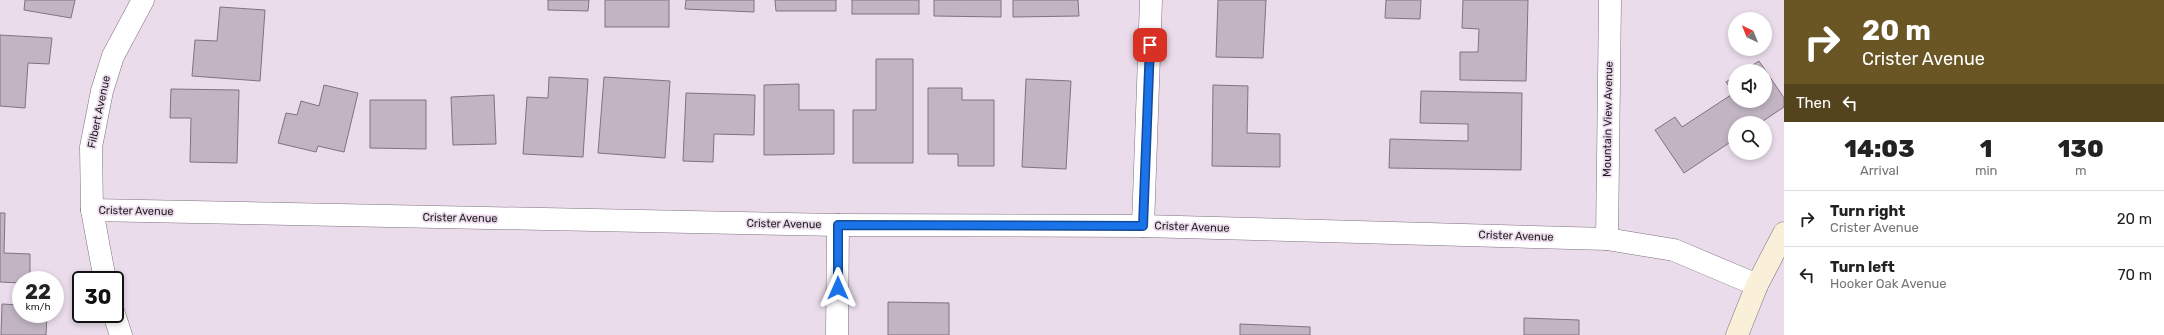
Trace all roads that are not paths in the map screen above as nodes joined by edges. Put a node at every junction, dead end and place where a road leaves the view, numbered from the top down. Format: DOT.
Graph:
graph roads {
  1 [pos="143,0"];
  2 [pos="1151,0"];
  3 [pos="1610,0"];
  4 [pos="92,210"];
  5 [pos="838,225"];
  6 [pos="1143,226"];
  7 [pos="1784,233"];
  8 [pos="1607,239"];
  9 [pos="104,271"];
  10 [pos="1756,285"];
  11 [pos="117,323"];
  12 [pos="121,335"];
  13 [pos="837,335"];
  14 [pos="1737,335"];
  1 -- 4 [label="street, Filbert Avenue"];
  2 -- 6 [label="street"];
  3 -- 8 [label="street, Mountain View Avenue"];
  4 -- 5 [label="street, Crister Avenue"];
  4 -- 9 [label="street, Filbert Avenue"];
  5 -- 6 [label="street, Crister Avenue"];
  5 -- 13 [label="street"];
  6 -- 8 [label="street, Crister Avenue"];
  7 -- 10 [label="street"];
  8 -- 10 [label="street, Crister Avenue"];
  10 -- 14 [label="street"];
  11 -- 12 [label="street"];
}
